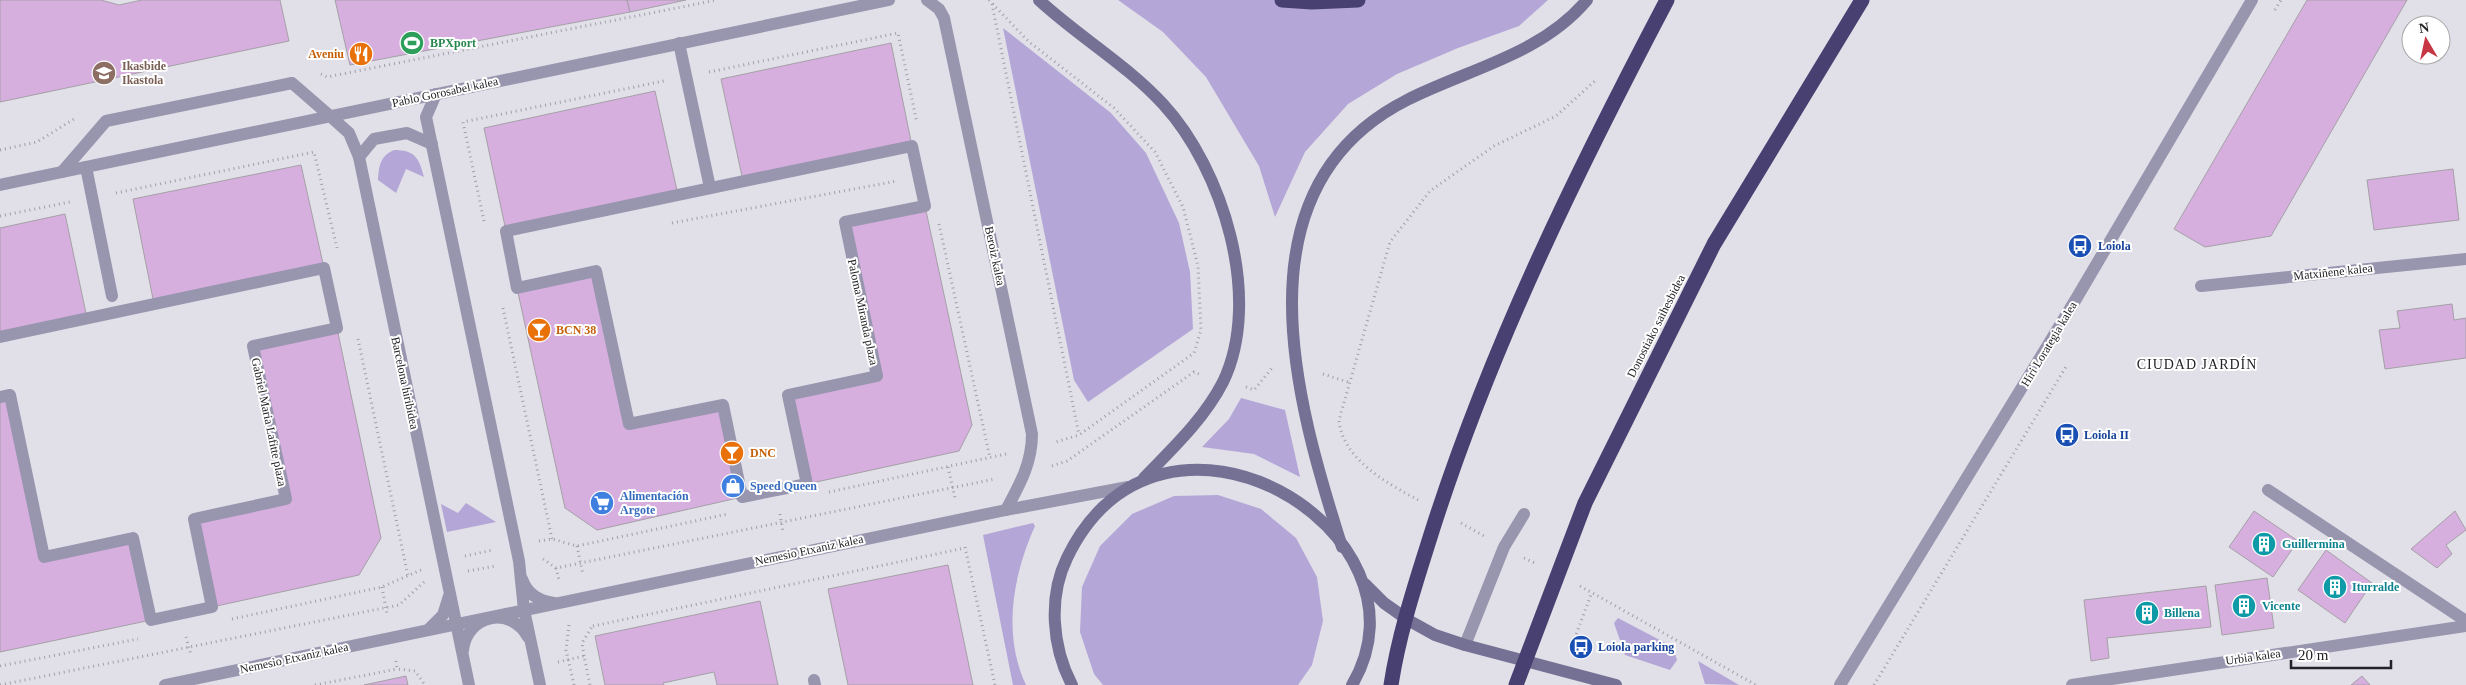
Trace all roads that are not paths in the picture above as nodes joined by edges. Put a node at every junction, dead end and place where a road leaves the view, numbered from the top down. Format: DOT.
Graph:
graph roads {
  1 [pos="889,0"];
  2 [pos="1039,0"];
  3 [pos="1282,0"];
  4 [pos="1358,0"];
  5 [pos="1587,0"];
  6 [pos="1667,0"];
  7 [pos="1862,0"];
  8 [pos="2252,0"];
  9 [pos="929,1"];
  10 [pos="679,44"];
  11 [pos="436,94"];
  12 [pos="330,116"];
  13 [pos="432,144"];
  14 [pos="359,157"];
  15 [pos="86,167"];
  16 [pos="62,172"];
  17 [pos="919,177"];
  18 [pos="709,183"];
  19 [pos="0,185"];
  20 [pos="2466,259"];
  21 [pos="2201,286"];
  22 [pos="112,296"];
  23 [pos="0,336"];
  24 [pos="0,397"];
  25 [pos="1143,479"];
  26 [pos="1128,487"];
  27 [pos="2268,490"];
  28 [pos="1006,510"];
  29 [pos="1524,514"];
  30 [pos="1342,547"];
  31 [pos="519,568"];
  32 [pos="1364,582"];
  33 [pos="448,589"];
  34 [pos="563,602"];
  35 [pos="524,610"];
  36 [pos="490,617"];
  37 [pos="2466,620"];
  38 [pos="456,624"];
  39 [pos="2466,626"];
  40 [pos="422,631"];
  41 [pos="531,644"];
  42 [pos="1465,645"];
  43 [pos="464,658"];
  44 [pos="165,685"];
  45 [pos="469,685"];
  46 [pos="540,685"];
  47 [pos="1072,685"];
  48 [pos="1352,685"];
  49 [pos="1390,685"];
  50 [pos="1516,685"];
  51 [pos="1616,685"];
  52 [pos="1840,685"];
  53 [pos="2072,685"];
  1 -- 10 [label="street, Pablo Gorosabel kalea"];
  2 -- 25 [label="street"];
  3 -- 4 [label="highway"];
  5 -- 30 [label="street"];
  6 -- 49 [label="highway"];
  7 -- 50 [label="highway, Donostiako saihesbidea"];
  8 -- 52 [label="street, Hiri Lorategia kalea"];
  9 -- 28 [label="street, Beroiz kalea"];
  10 -- 11 [label="street, Pablo Gorosabel kalea"];
  10 -- 18 [label="street"];
  11 -- 12 [label="street, Pablo Gorosabel kalea"];
  11 -- 13 [label="street"];
  12 -- 14 [label="street, Barcelona hiribidea"];
  12 -- 15 [label="street, Pablo Gorosabel kalea"];
  12 -- 16 [label="street, Barcelona hiribidea"];
  13 -- 14 [label="street"];
  13 -- 31 [label="street"];
  14 -- 33 [label="street, Barcelona hiribidea"];
  15 -- 16 [label="street, Pablo Gorosabel kalea"];
  15 -- 22 [label="street"];
  16 -- 19 [label="street, Pablo Gorosabel kalea"];
  17 -- 17 [label="street, Paloma Miranda plaza"];
  20 -- 21 [label="street, Matxiñene kalea"];
  23 -- 24 [label="street, Gabriel Maria Lafitte plaza"];
  25 -- 26 [label="street"];
  25 -- 30 [label="street"];
  26 -- 28 [label="street, Nemesio Etxaniz kalea"];
  26 -- 47 [label="street"];
  27 -- 37 [label="street"];
  28 -- 34 [label="street, Nemesio Etxaniz kalea"];
  29 -- 42 [label="street"];
  30 -- 32 [label="street"];
  31 -- 34 [label="street"];
  31 -- 35 [label="street"];
  32 -- 42 [label="street"];
  32 -- 48 [label="street"];
  33 -- 38 [label="street, Barcelona hiribidea"];
  33 -- 40 [label="street, Nemesio Etxaniz kalea"];
  34 -- 35 [label="street, Nemesio Etxaniz kalea"];
  35 -- 36 [label="street, Nemesio Etxaniz kalea"];
  35 -- 41 [label="street"];
  36 -- 38 [label="street, Nemesio Etxaniz kalea"];
  36 -- 41 [label="street, Nemesio Etxaniz kalea"];
  36 -- 43 [label="street, Barcelona hiribidea"];
  38 -- 40 [label="street, Nemesio Etxaniz kalea"];
  38 -- 43 [label="street, Barcelona hiribidea"];
  39 -- 53 [label="street, Urbia kalea"];
  40 -- 44 [label="street, Nemesio Etxaniz kalea"];
  41 -- 46 [label="street"];
  42 -- 51 [label="street"];
  43 -- 45 [label="street, Barcelona hiribidea"];
}
